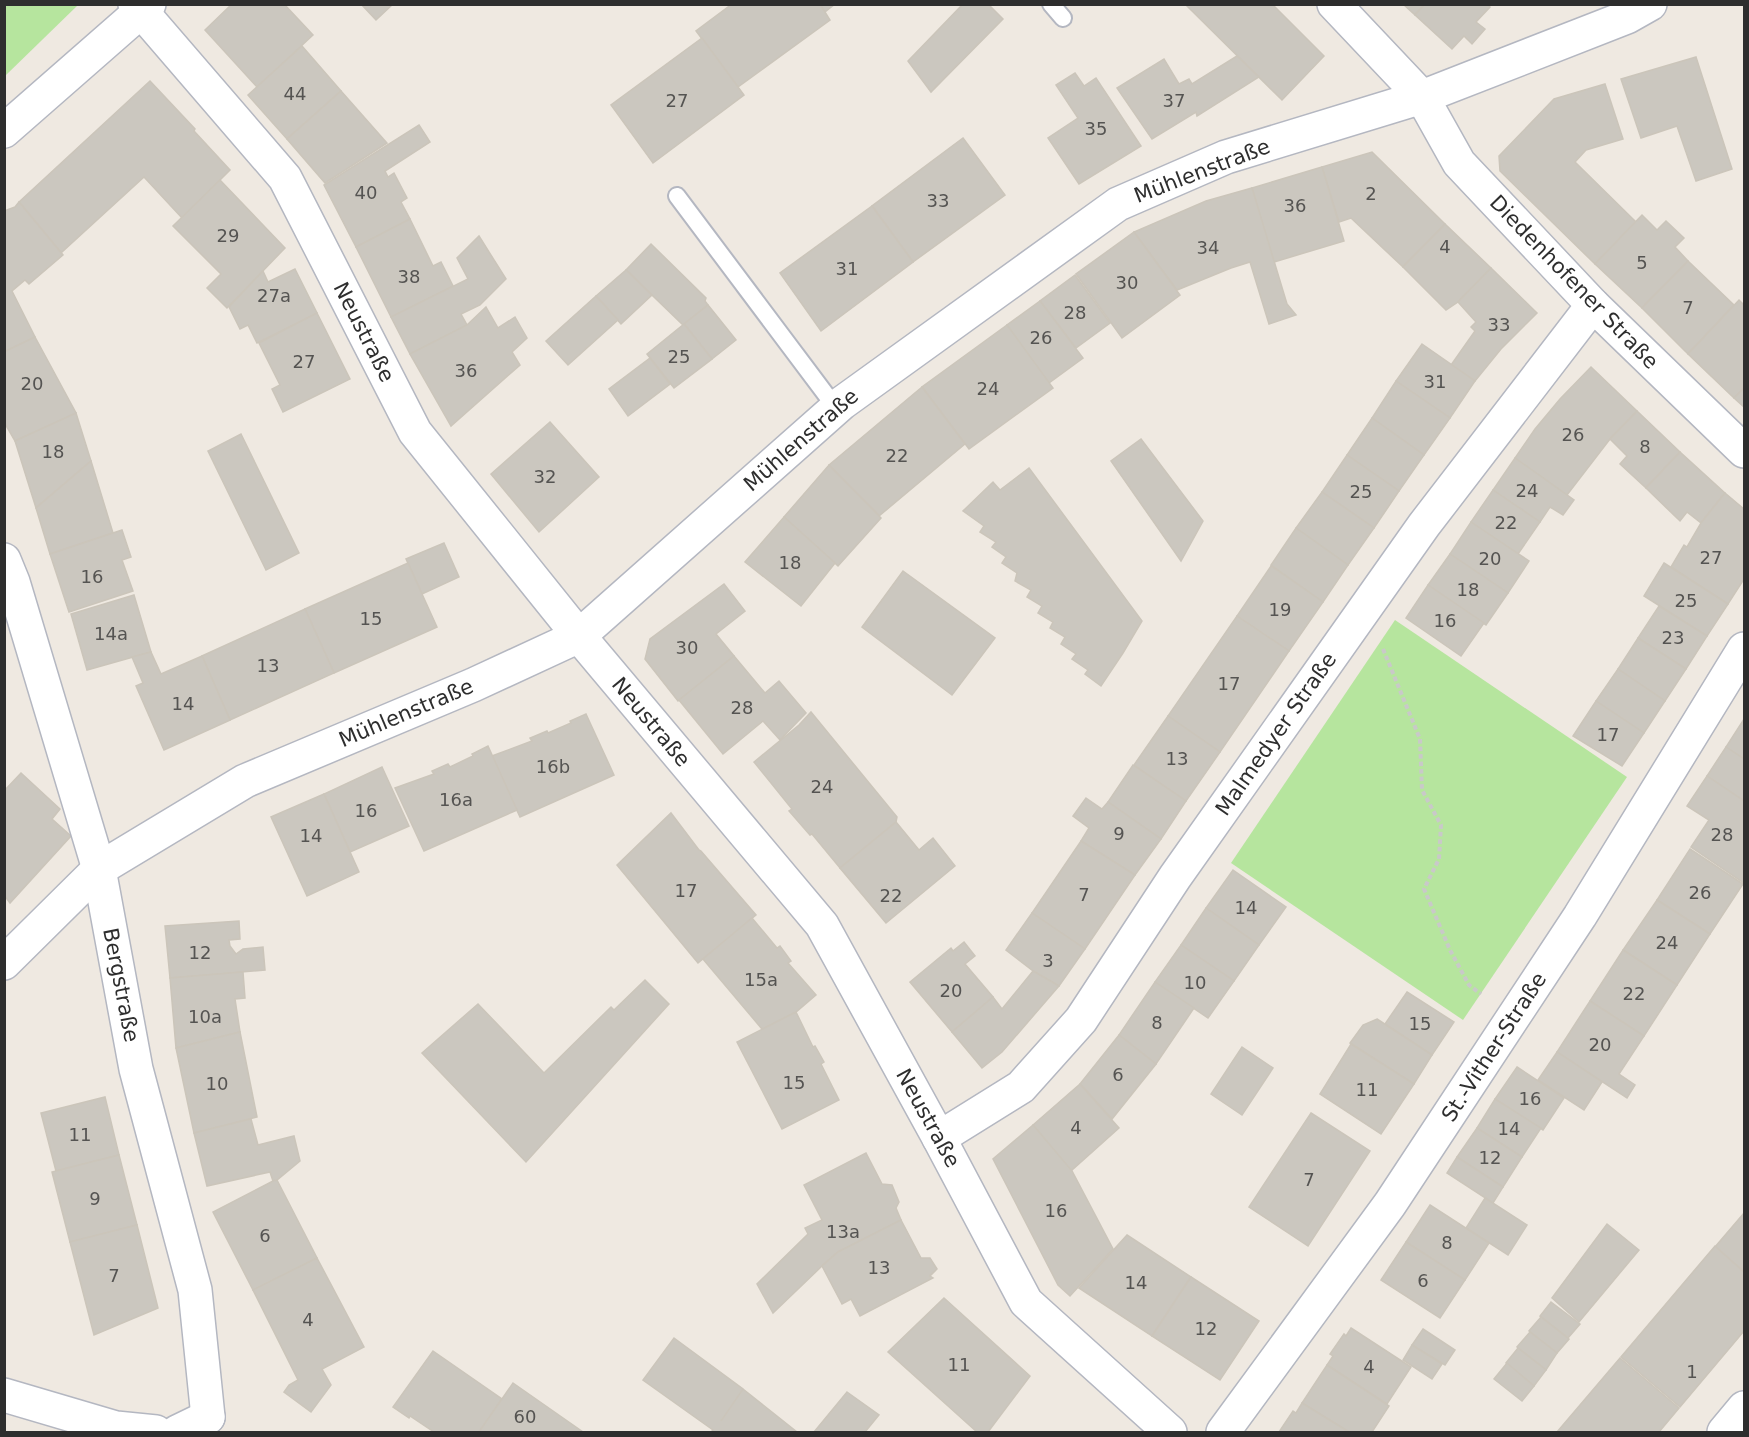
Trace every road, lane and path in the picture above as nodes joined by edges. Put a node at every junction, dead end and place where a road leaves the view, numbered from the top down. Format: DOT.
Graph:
graph roads {
  1 [pos="1051,4"];
  2 [pos="1334,4"];
  3 [pos="1650,4"];
  4 [pos="142,7"];
  5 [pos="1063,18"];
  6 [pos="1422,97"];
  7 [pos="4,131"];
  8 [pos="677,196"];
  9 [pos="1593,305"];
  10 [pos="836,408"];
  11 [pos="1744,452"];
  12 [pos="4,560"];
  13 [pos="1360,616"];
  14 [pos="579,636"];
  15 [pos="1744,649"];
  16 [pos="99,869"];
  17 [pos="4,963"];
  18 [pos="1514,1017"];
  19 [pos="939,1138"];
  20 [pos="4,1395"];
  21 [pos="1744,1408"];
  22 [pos="216,1425"];
  23 [pos="156,1432"];
  24 [pos="177,1432"];
  25 [pos="1170,1432"];
  26 [pos="1223,1432"];
  27 [pos="1724,1432"];
  1 -- 5 [label="lane"];
  2 -- 6 [label="street, Diedenhofener Straße"];
  3 -- 6 [label="street, Mühlenstraße"];
  4 -- 7 [label="street"];
  4 -- 14 [label="street, Neustraße"];
  6 -- 9 [label="street, Diedenhofener Straße"];
  6 -- 10 [label="street, Mühlenstraße"];
  8 -- 10 [label="lane"];
  9 -- 11 [label="street, Diedenhofener Straße"];
  9 -- 13 [label="street, Malmedyer Straße"];
  10 -- 14 [label="street, Mühlenstraße"];
  12 -- 16 [label="street, Bergstraße"];
  13 -- 18 [label="path"];
  13 -- 19 [label="street, Malmedyer Straße"];
  14 -- 16 [label="street, Mühlenstraße"];
  14 -- 19 [label="street, Neustraße"];
  15 -- 18 [label="street, St.-Vither-Straße"];
  16 -- 17 [label="street, Mühlenstraße"];
  16 -- 22 [label="street, Bergstraße"];
  18 -- 26 [label="street, St.-Vither-Straße"];
  19 -- 25 [label="street, Neustraße"];
  20 -- 23 [label="street"];
  21 -- 27 [label="street"];
  22 -- 24 [label="street"];
}
